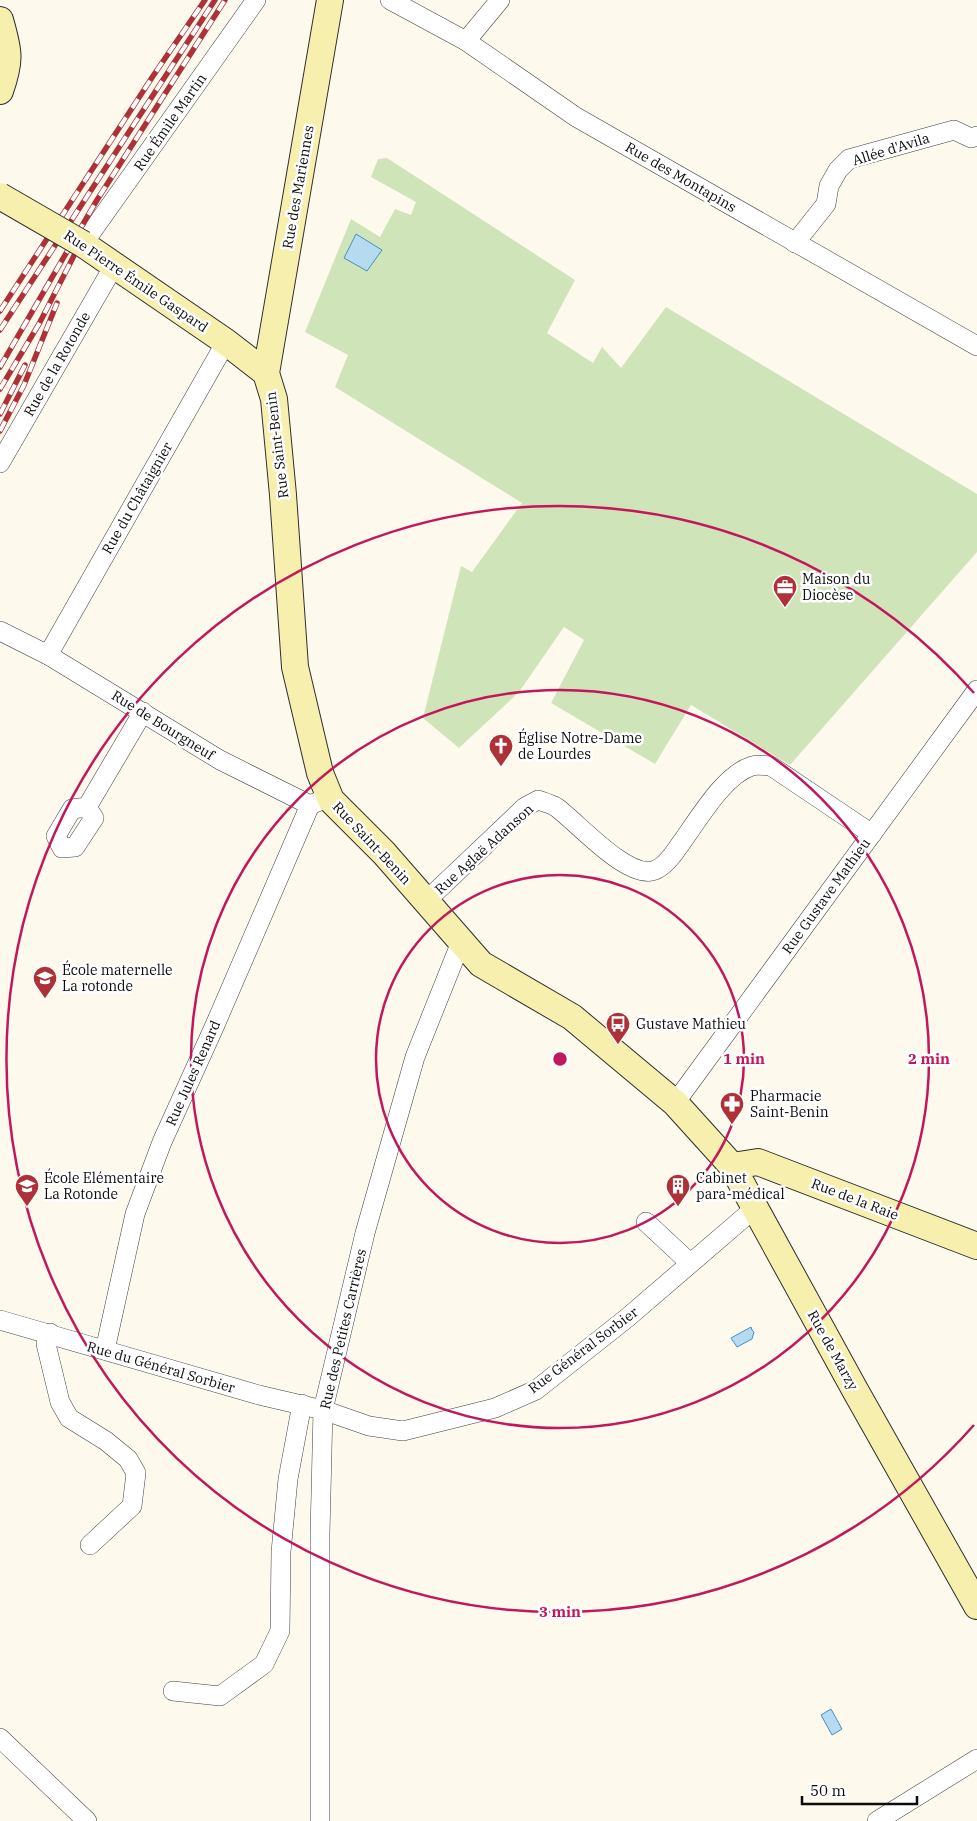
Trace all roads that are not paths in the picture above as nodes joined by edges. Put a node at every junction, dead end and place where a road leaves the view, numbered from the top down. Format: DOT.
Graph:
graph roads {
  1 [pos="256,0"];
  2 [pos="330,0"];
  3 [pos="390,0"];
  4 [pos="500,0"];
  5 [pos="0,20"];
  6 [pos="466,41"];
  7 [pos="0,91"];
  8 [pos="974,137"];
  9 [pos="0,196"];
  10 [pos="795,243"];
  11 [pos="83,244"];
  12 [pos="115,264"];
  13 [pos="226,342"];
  14 [pos="977,346"];
  15 [pos="266,373"];
  16 [pos="0,463"];
  17 [pos="0,631"];
  18 [pos="48,655"];
  19 [pos="977,690"];
  20 [pos="143,712"];
  21 [pos="320,800"];
  22 [pos="87,807"];
  23 [pos="872,834"];
  24 [pos="425,902"];
  25 [pos="461,942"];
  26 [pos="675,1103"];
  27 [pos="732,1166"];
  28 [pos="755,1208"];
  29 [pos="646,1222"];
  30 [pos="977,1246"];
  31 [pos="690,1263"];
  32 [pos="0,1320"];
  33 [pos="50,1334"];
  34 [pos="105,1350"];
  35 [pos="302,1404"];
  36 [pos="324,1410"];
  37 [pos="90,1545"];
  38 [pos="977,1606"];
  39 [pos="172,1691"];
  40 [pos="0,1738"];
  41 [pos="977,1759"];
  42 [pos="87,1821"];
  43 [pos="320,1821"];
  44 [pos="877,1821"];
  1 -- 11 [label="street, Rue Émile Martin"];
  2 -- 15 [label="main road, Rue des Mariennes"];
  3 -- 6 [label="street, Rue des Montapins"];
  4 -- 6 [label="street"];
  5 -- 7 [label="main road"];
  6 -- 10 [label="street, Rue des Montapins"];
  8 -- 10 [label="street, Allée d'Avila"];
  9 -- 11 [label="main road, Rue Pierre Émile Gaspard, bridge"];
  10 -- 14 [label="street, Rue des Montapins"];
  11 -- 12 [label="main road, Rue Pierre Émile Gaspard"];
  12 -- 13 [label="main road, Rue Pierre Émile Gaspard"];
  12 -- 16 [label="street, Rue de la Rotonde"];
  13 -- 15 [label="main road, Rue Pierre Émile Gaspard"];
  13 -- 18 [label="street, Rue du Châtaignier"];
  15 -- 21 [label="main road, Rue Saint-Benin"];
  17 -- 18 [label="street, Rue de Bourgneuf"];
  18 -- 20 [label="street, Rue de Bourgneuf"];
  19 -- 23 [label="street, Rue Gustave Mathieu"];
  20 -- 21 [label="street, Rue de Bourgneuf"];
  20 -- 22 [label="street"];
  21 -- 24 [label="main road, Rue Saint-Benin"];
  21 -- 34 [label="street, Rue Jules Renard"];
  23 -- 24 [label="street, Rue Aglaë Adanson"];
  23 -- 26 [label="street, Rue Gustave Mathieu"];
  24 -- 25 [label="main road, Rue Saint-Benin"];
  25 -- 26 [label="main road, Rue Saint-Benin"];
  25 -- 36 [label="street, Rue des Petites Carrières"];
  26 -- 27 [label="main road, Rue de Marzy"];
  27 -- 28 [label="main road, Rue de Marzy"];
  27 -- 30 [label="main road, Rue de la Raie"];
  28 -- 31 [label="street, Rue Général Sorbier"];
  28 -- 38 [label="main road, Rue de Marzy"];
  29 -- 31 [label="street"];
  31 -- 36 [label="street, Rue Général Sorbier"];
  32 -- 33 [label="street, Rue du Général Sorbier"];
  33 -- 34 [label="street, Rue du Général Sorbier"];
  33 -- 37 [label="street"];
  34 -- 35 [label="street, Rue du Général Sorbier"];
  35 -- 36 [label="street, Rue du Général Sorbier"];
  35 -- 39 [label="street"];
  36 -- 43 [label="street, Rue des Petites Carrières"];
  40 -- 42 [label="street"];
  41 -- 44 [label="street"];
}
